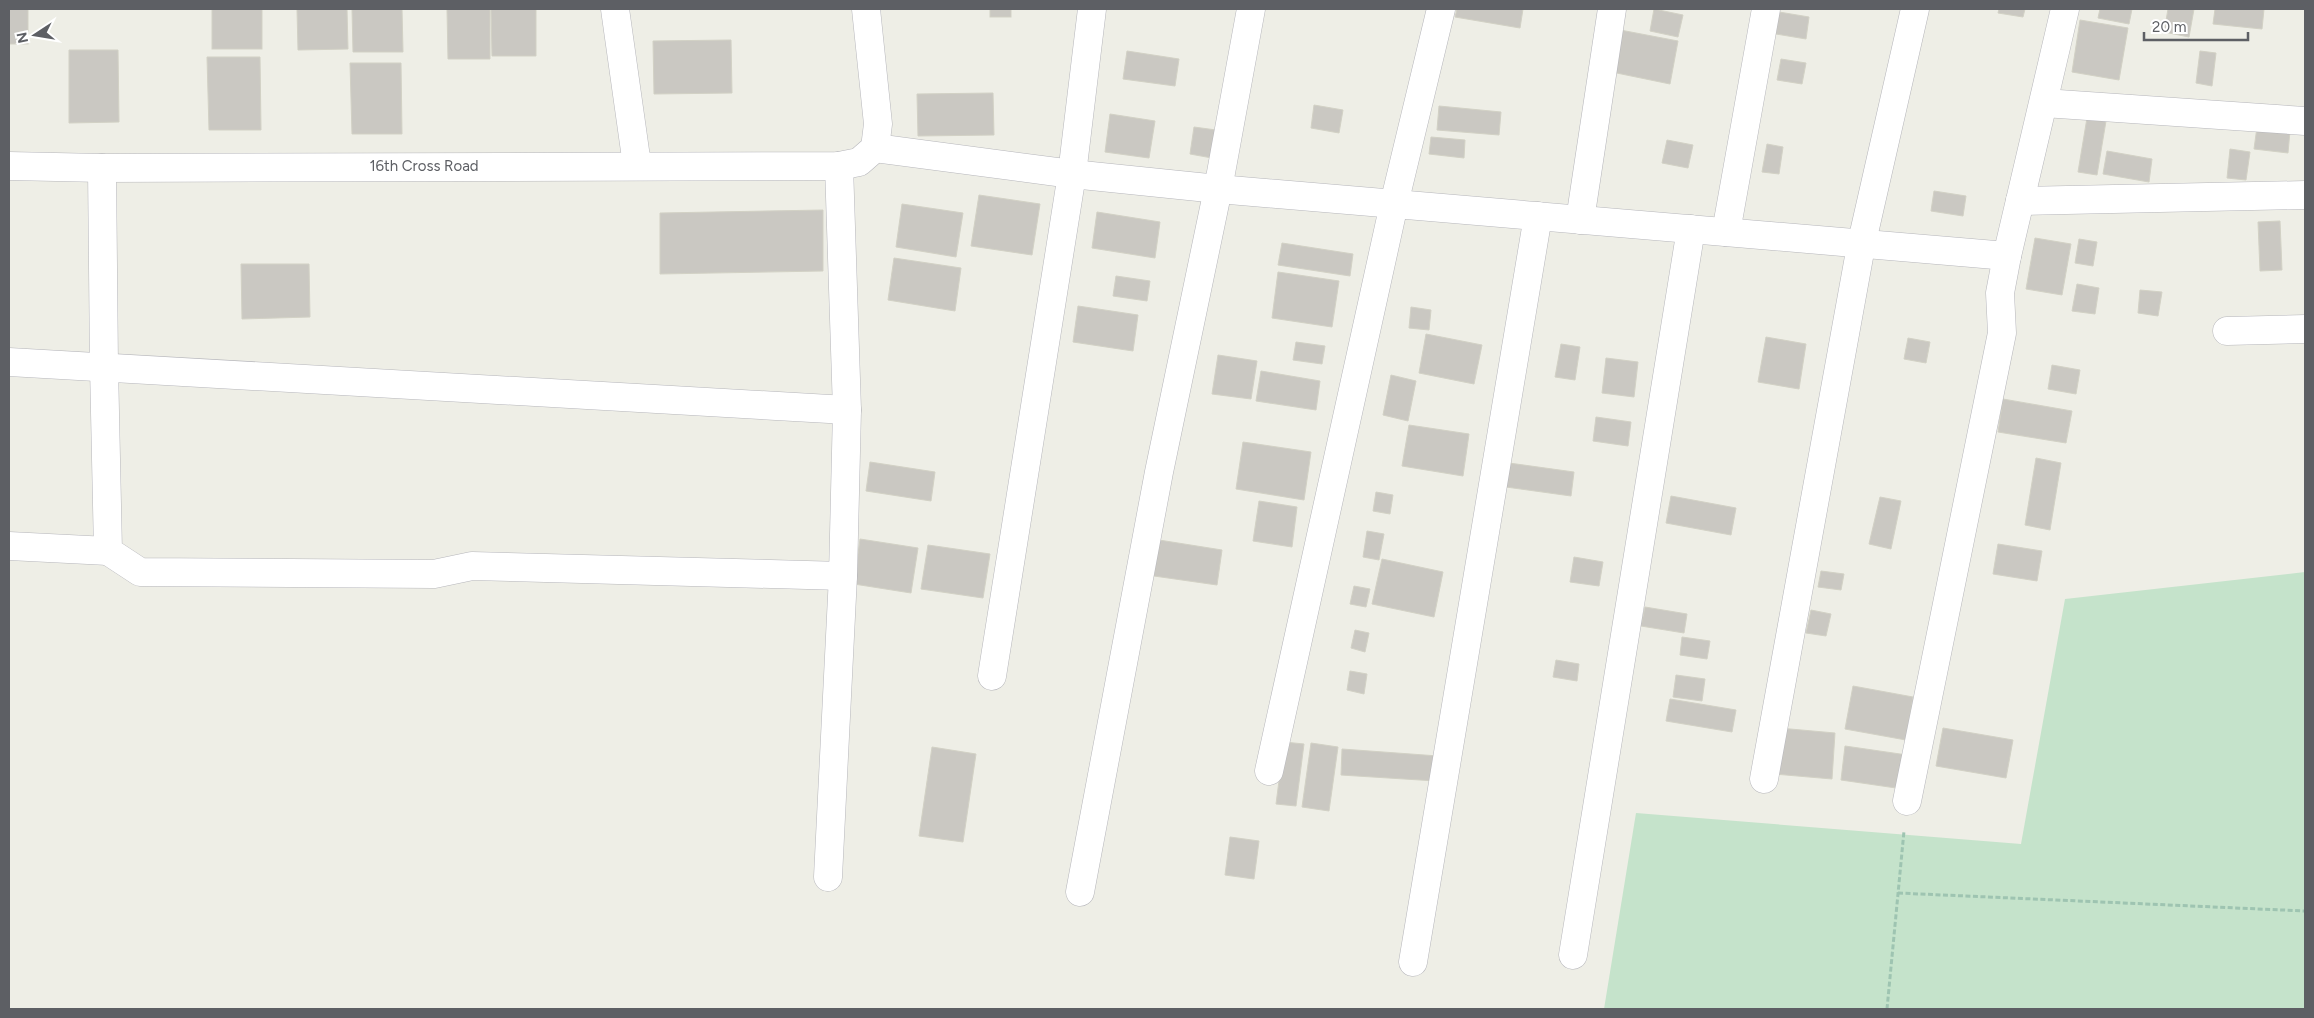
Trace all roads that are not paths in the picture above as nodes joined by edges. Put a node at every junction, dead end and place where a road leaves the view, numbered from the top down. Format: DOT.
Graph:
graph roads {
  1 [pos="615,9"];
  2 [pos="866,9"];
  3 [pos="1092,9"];
  4 [pos="1251,9"];
  5 [pos="1441,9"];
  6 [pos="1612,9"];
  7 [pos="1766,9"];
  8 [pos="1915,9"];
  9 [pos="2066,9"];
  10 [pos="2044,103"];
  11 [pos="2305,121"];
  12 [pos="875,148"];
  13 [pos="637,165"];
  14 [pos="9,166"];
  15 [pos="839,166"];
  16 [pos="102,168"];
  17 [pos="1072,174"];
  18 [pos="1218,189"];
  19 [pos="2305,195"];
  20 [pos="2020,201"];
  21 [pos="1394,204"];
  22 [pos="1538,216"];
  23 [pos="1580,220"];
  24 [pos="1691,229"];
  25 [pos="1726,232"];
  26 [pos="1861,246"];
  27 [pos="2007,256"];
  28 [pos="2305,329"];
  29 [pos="2227,331"];
  30 [pos="9,362"];
  31 [pos="104,366"];
  32 [pos="847,410"];
  33 [pos="9,546"];
  34 [pos="108,551"];
  35 [pos="843,576"];
  36 [pos="992,676"];
  37 [pos="1269,771"];
  38 [pos="1764,779"];
  39 [pos="1907,801"];
  40 [pos="828,877"];
  41 [pos="1080,892"];
  42 [pos="1573,955"];
  43 [pos="1413,962"];
  1 -- 13 [label="street"];
  2 -- 12 [label="street"];
  3 -- 17 [label="street"];
  4 -- 18 [label="street"];
  5 -- 21 [label="street"];
  6 -- 23 [label="street"];
  7 -- 25 [label="street"];
  8 -- 26 [label="street"];
  9 -- 10 [label="street"];
  10 -- 11 [label="street"];
  10 -- 20 [label="street"];
  12 -- 15 [label="street, 16th Cross Road"];
  12 -- 17 [label="street"];
  13 -- 15 [label="street, 16th Cross Road"];
  13 -- 16 [label="street, 16th Cross Road"];
  14 -- 16 [label="street, 16th Cross Road"];
  15 -- 32 [label="street"];
  16 -- 31 [label="street"];
  17 -- 18 [label="street"];
  17 -- 36 [label="street"];
  18 -- 21 [label="street"];
  18 -- 41 [label="street"];
  19 -- 20 [label="street"];
  20 -- 27 [label="street"];
  21 -- 22 [label="street"];
  21 -- 37 [label="street"];
  22 -- 23 [label="street"];
  22 -- 43 [label="street"];
  23 -- 24 [label="street"];
  24 -- 25 [label="street"];
  24 -- 42 [label="street"];
  25 -- 26 [label="street"];
  26 -- 27 [label="street"];
  26 -- 38 [label="street"];
  27 -- 39 [label="street"];
  28 -- 29 [label="street"];
  30 -- 31 [label="street"];
  31 -- 32 [label="street"];
  31 -- 34 [label="street"];
  32 -- 35 [label="street"];
  33 -- 34 [label="street"];
  34 -- 35 [label="street"];
  35 -- 40 [label="street"];
}
